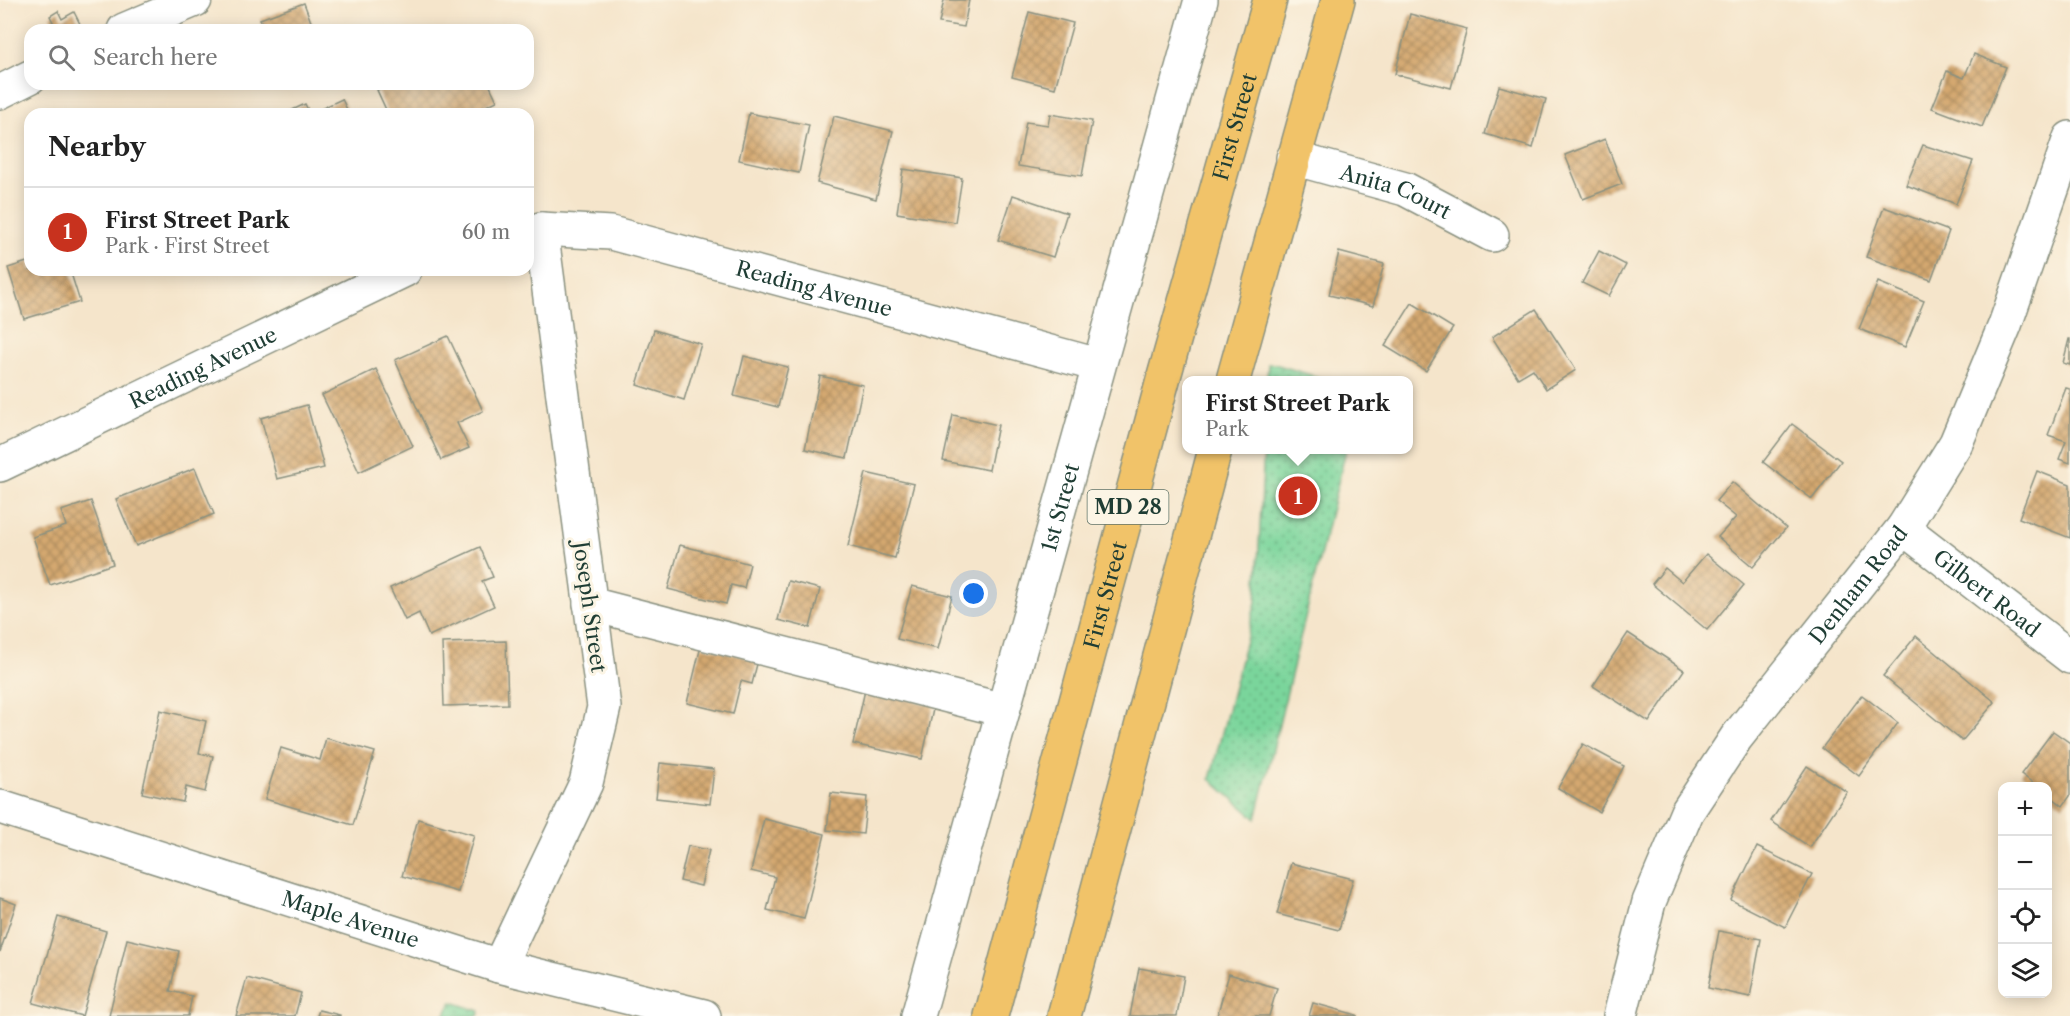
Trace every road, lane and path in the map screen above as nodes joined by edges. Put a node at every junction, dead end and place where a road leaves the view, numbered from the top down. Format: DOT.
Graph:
graph roads {
  1 [pos="195,0"];
  2 [pos="1202,0"];
  3 [pos="1270,0"];
  4 [pos="1338,0"];
  5 [pos="138,24"];
  6 [pos="24,80"];
  7 [pos="0,92"];
  8 [pos="2070,138"];
  9 [pos="1293,158"];
  10 [pos="534,230"];
  11 [pos="1492,236"];
  12 [pos="393,276"];
  13 [pos="1098,365"];
  14 [pos="1234,376"];
  15 [pos="1214,454"];
  16 [pos="0,465"];
  17 [pos="1903,528"];
  18 [pos="590,604"];
  19 [pos="2070,657"];
  20 [pos="1003,710"];
  21 [pos="0,807"];
  22 [pos="499,966"];
  23 [pos="704,1016"];
  24 [pos="918,1016"];
  25 [pos="991,1016"];
  26 [pos="1064,1016"];
  27 [pos="1620,1016"];
  1 -- 5 [label="street"];
  2 -- 13 [label="street, 1st Street"];
  3 -- 25 [label="main road, First Street / MD 28"];
  4 -- 9 [label="main road"];
  6 -- 7 [label="street"];
  8 -- 17 [label="street, Denham Road"];
  9 -- 11 [label="street, Anita Court"];
  9 -- 14 [label="main road"];
  10 -- 13 [label="street, Reading Avenue"];
  10 -- 18 [label="street, Joseph Street"];
  12 -- 16 [label="street, Reading Avenue"];
  13 -- 20 [label="street, 1st Street"];
  15 -- 26 [label="main road, MD 28"];
  17 -- 19 [label="street, Gilbert Road"];
  17 -- 27 [label="street, Denham Road"];
  18 -- 20 [label="street"];
  18 -- 22 [label="street, Joseph Street"];
  20 -- 24 [label="street, 1st Street"];
  21 -- 22 [label="street, Maple Avenue"];
  22 -- 23 [label="street, Maple Avenue"];
}
